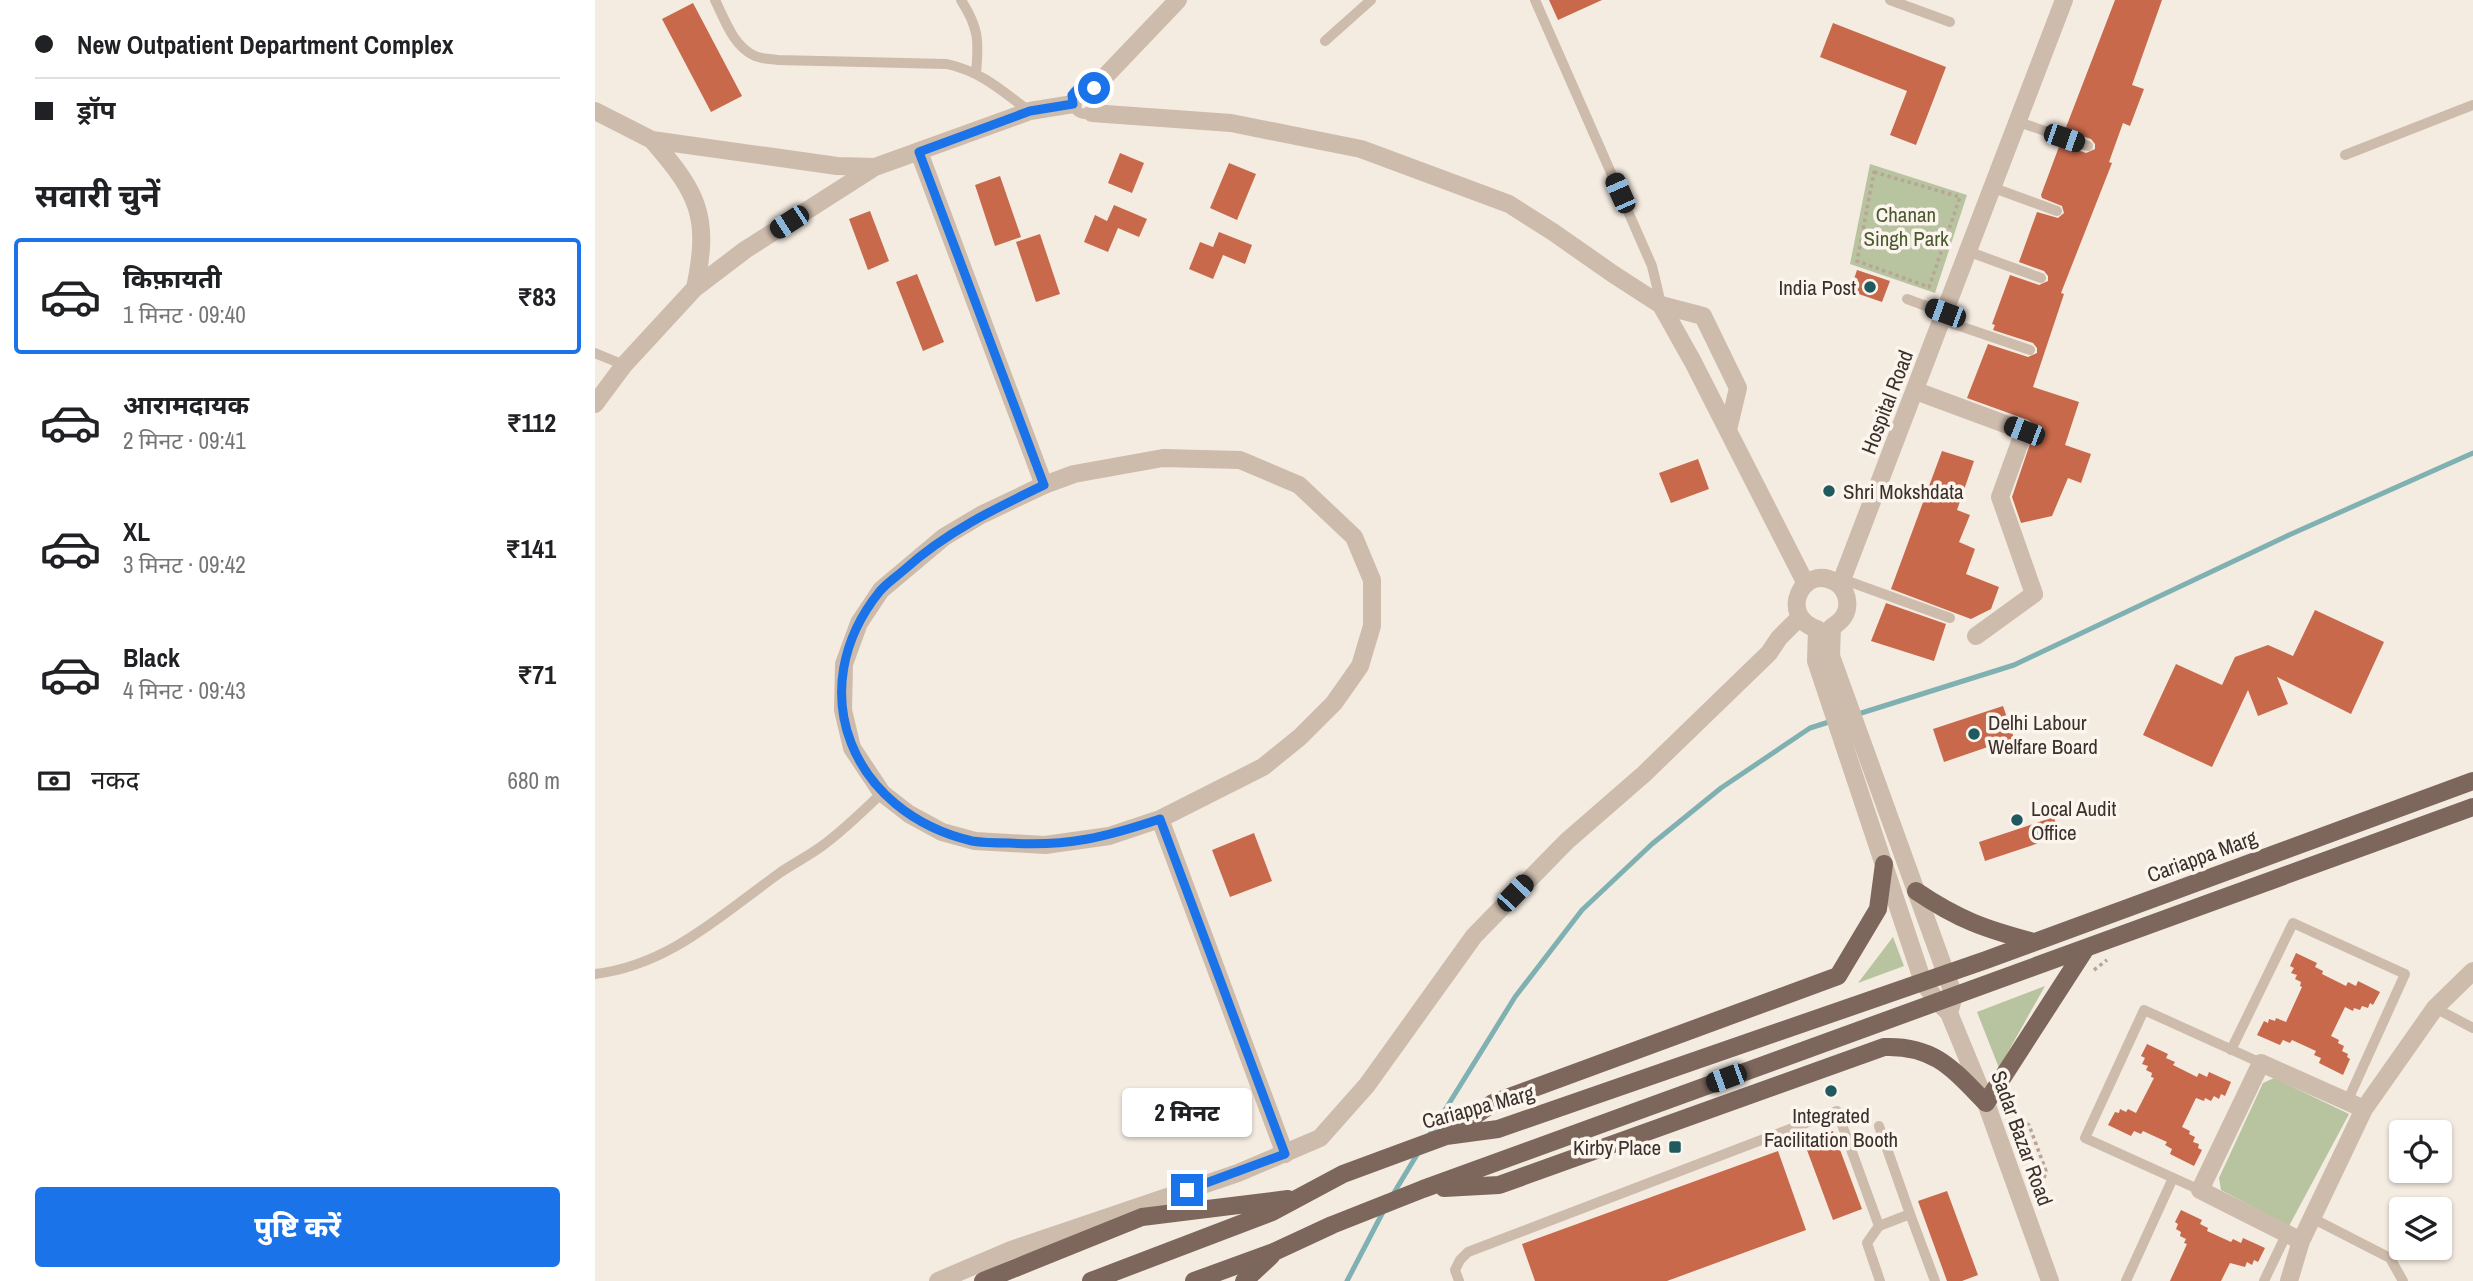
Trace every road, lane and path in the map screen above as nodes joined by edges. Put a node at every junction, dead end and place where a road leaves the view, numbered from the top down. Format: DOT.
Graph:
graph roads {
  1 [pos="715,0"];
  2 [pos="961,0"];
  3 [pos="1178,0"];
  4 [pos="1371,0"];
  5 [pos="1535,0"];
  6 [pos="1890,0"];
  7 [pos="2064,0"];
  8 [pos="1950,22"];
  9 [pos="1325,41"];
  10 [pos="976,73"];
  11 [pos="1094,88"];
  12 [pos="1073,104"];
  13 [pos="2473,106"];
  14 [pos="595,111"];
  15 [pos="1030,111"];
  16 [pos="1092,113"];
  17 [pos="2016,121"];
  18 [pos="652,140"];
  19 [pos="2088,146"];
  20 [pos="919,152"];
  21 [pos="2345,155"];
  22 [pos="875,167"];
  23 [pos="1991,187"];
  24 [pos="1958,202"];
  25 [pos="2057,211"];
  26 [pos="1967,251"];
  27 [pos="2041,278"];
  28 [pos="695,288"];
  29 [pos="1907,299"];
  30 [pos="1661,305"];
  31 [pos="1944,316"];
  32 [pos="2030,350"];
  33 [pos="595,353"];
  34 [pos="624,365"];
  35 [pos="1916,391"];
  36 [pos="595,404"];
  37 [pos="1728,430"];
  38 [pos="1044,485"];
  39 [pos="1841,582"];
  40 [pos="1806,584"];
  41 [pos="1800,617"];
  42 [pos="1950,618"];
  43 [pos="1825,628"];
  44 [pos="1976,636"];
  45 [pos="1854,746"];
  46 [pos="2473,781"];
  47 [pos="882,793"];
  48 [pos="2473,807"];
  49 [pos="1160,819"];
  50 [pos="2314,839"];
  51 [pos="2322,862"];
  52 [pos="1884,864"];
  53 [pos="1916,891"];
  54 [pos="2034,942"];
  55 [pos="2086,948"];
  56 [pos="2114,957"];
  57 [pos="2473,971"];
  58 [pos="595,974"];
  59 [pos="1946,974"];
  60 [pos="2087,975"];
  61 [pos="1923,982"];
  62 [pos="1947,1004"];
  63 [pos="2435,1008"];
  64 [pos="2473,1028"];
  65 [pos="2231,1050"];
  66 [pos="2261,1063"];
  67 [pos="2018,1087"];
  68 [pos="1986,1103"];
  69 [pos="2355,1105"];
  70 [pos="1878,1126"];
  71 [pos="1445,1136"];
  72 [pos="1285,1154"];
  73 [pos="2173,1178"];
  74 [pos="1423,1189"];
  75 [pos="2200,1191"];
  76 [pos="1299,1197"];
  77 [pos="2043,1208"];
  78 [pos="1910,1213"];
  79 [pos="2312,1219"];
  80 [pos="1879,1226"];
  81 [pos="2293,1238"];
  82 [pos="1276,1251"];
  83 [pos="938,1281"];
  84 [pos="983,1281"];
  85 [pos="1091,1281"];
  86 [pos="1194,1281"];
  87 [pos="1244,1281"];
  88 [pos="1459,1281"];
  89 [pos="1880,1281"];
  90 [pos="1935,1281"];
  91 [pos="2050,1281"];
  92 [pos="2126,1281"];
  93 [pos="2264,1281"];
  94 [pos="2289,1281"];
  95 [pos="2403,1281"];
  1 -- 10 [label="lane"];
  2 -- 10 [label="lane"];
  3 -- 11 [label="street"];
  4 -- 9 [label="lane"];
  5 -- 30 [label="lane"];
  6 -- 8 [label="lane"];
  7 -- 17 [label="street, Hospital Road"];
  10 -- 15 [label="lane"];
  11 -- 12 [label="lane"];
  11 -- 16 [label="lane"];
  12 -- 15 [label="street"];
  12 -- 16 [label="lane"];
  13 -- 21 [label="lane"];
  14 -- 18 [label="street"];
  15 -- 20 [label="street"];
  16 -- 30 [label="street"];
  17 -- 19 [label="lane"];
  17 -- 23 [label="street, Hospital Road"];
  18 -- 22 [label="street"];
  18 -- 28 [label="street"];
  20 -- 22 [label="street"];
  20 -- 38 [label="street"];
  22 -- 28 [label="street"];
  23 -- 25 [label="lane"];
  23 -- 26 [label="street, Hospital Road"];
  24 -- 24 [label="path"];
  26 -- 27 [label="lane"];
  26 -- 31 [label="street, Hospital Road"];
  28 -- 34 [label="street"];
  29 -- 31 [label="lane"];
  30 -- 37 [label="street"];
  30 -- 37 [label="street"];
  31 -- 32 [label="lane"];
  31 -- 35 [label="street, Hospital Road"];
  33 -- 34 [label="lane"];
  34 -- 36 [label="street"];
  35 -- 39 [label="street, Hospital Road"];
  35 -- 44 [label="street"];
  37 -- 40 [label="street"];
  38 -- 47 [label="street"];
  38 -- 49 [label="street"];
  39 -- 40 [label="street"];
  39 -- 42 [label="lane"];
  39 -- 43 [label="street"];
  40 -- 41 [label="street"];
  41 -- 43 [label="street"];
  41 -- 72 [label="street"];
  43 -- 45 [label="street"];
  45 -- 52 [label="street"];
  45 -- 53 [label="street"];
  46 -- 50 [label="main road, Cariappa Marg"];
  47 -- 49 [label="street"];
  47 -- 58 [label="lane"];
  48 -- 51 [label="main road"];
  49 -- 72 [label="street"];
  50 -- 51 [label="main road"];
  50 -- 54 [label="main road, Cariappa Marg"];
  51 -- 55 [label="main road"];
  52 -- 61 [label="street"];
  52 -- 71 [label="main road"];
  53 -- 54 [label="main road"];
  53 -- 59 [label="street"];
  54 -- 59 [label="main road, Cariappa Marg"];
  55 -- 62 [label="main road"];
  55 -- 68 [label="main road"];
  56 -- 60 [label="path"];
  57 -- 63 [label="street"];
  59 -- 61 [label="main road, Cariappa Marg"];
  59 -- 62 [label="street"];
  61 -- 62 [label="street"];
  61 -- 71 [label="main road, Cariappa Marg"];
  62 -- 68 [label="street, Sadar Bazar Road"];
  62 -- 74 [label="main road"];
  63 -- 64 [label="lane"];
  63 -- 69 [label="street"];
  65 -- 66 [label="lane"];
  65 -- 69 [label="lane"];
  65 -- 73 [label="lane"];
  66 -- 69 [label="street"];
  66 -- 75 [label="street"];
  67 -- 77 [label="path"];
  68 -- 74 [label="main road"];
  68 -- 91 [label="street, Sadar Bazar Road"];
  69 -- 79 [label="street"];
  70 -- 78 [label="lane"];
  71 -- 76 [label="main road, Cariappa Marg"];
  72 -- 83 [label="street"];
  73 -- 75 [label="lane"];
  73 -- 92 [label="lane"];
  74 -- 82 [label="main road"];
  75 -- 81 [label="street"];
  76 -- 84 [label="main road"];
  76 -- 85 [label="main road, Cariappa Marg"];
  78 -- 80 [label="lane"];
  78 -- 90 [label="lane"];
  79 -- 81 [label="street"];
  79 -- 95 [label="lane"];
  80 -- 88 [label="lane"];
  80 -- 89 [label="lane"];
  81 -- 93 [label="lane"];
  81 -- 94 [label="street"];
  82 -- 86 [label="main road"];
  82 -- 87 [label="main road"];
}
